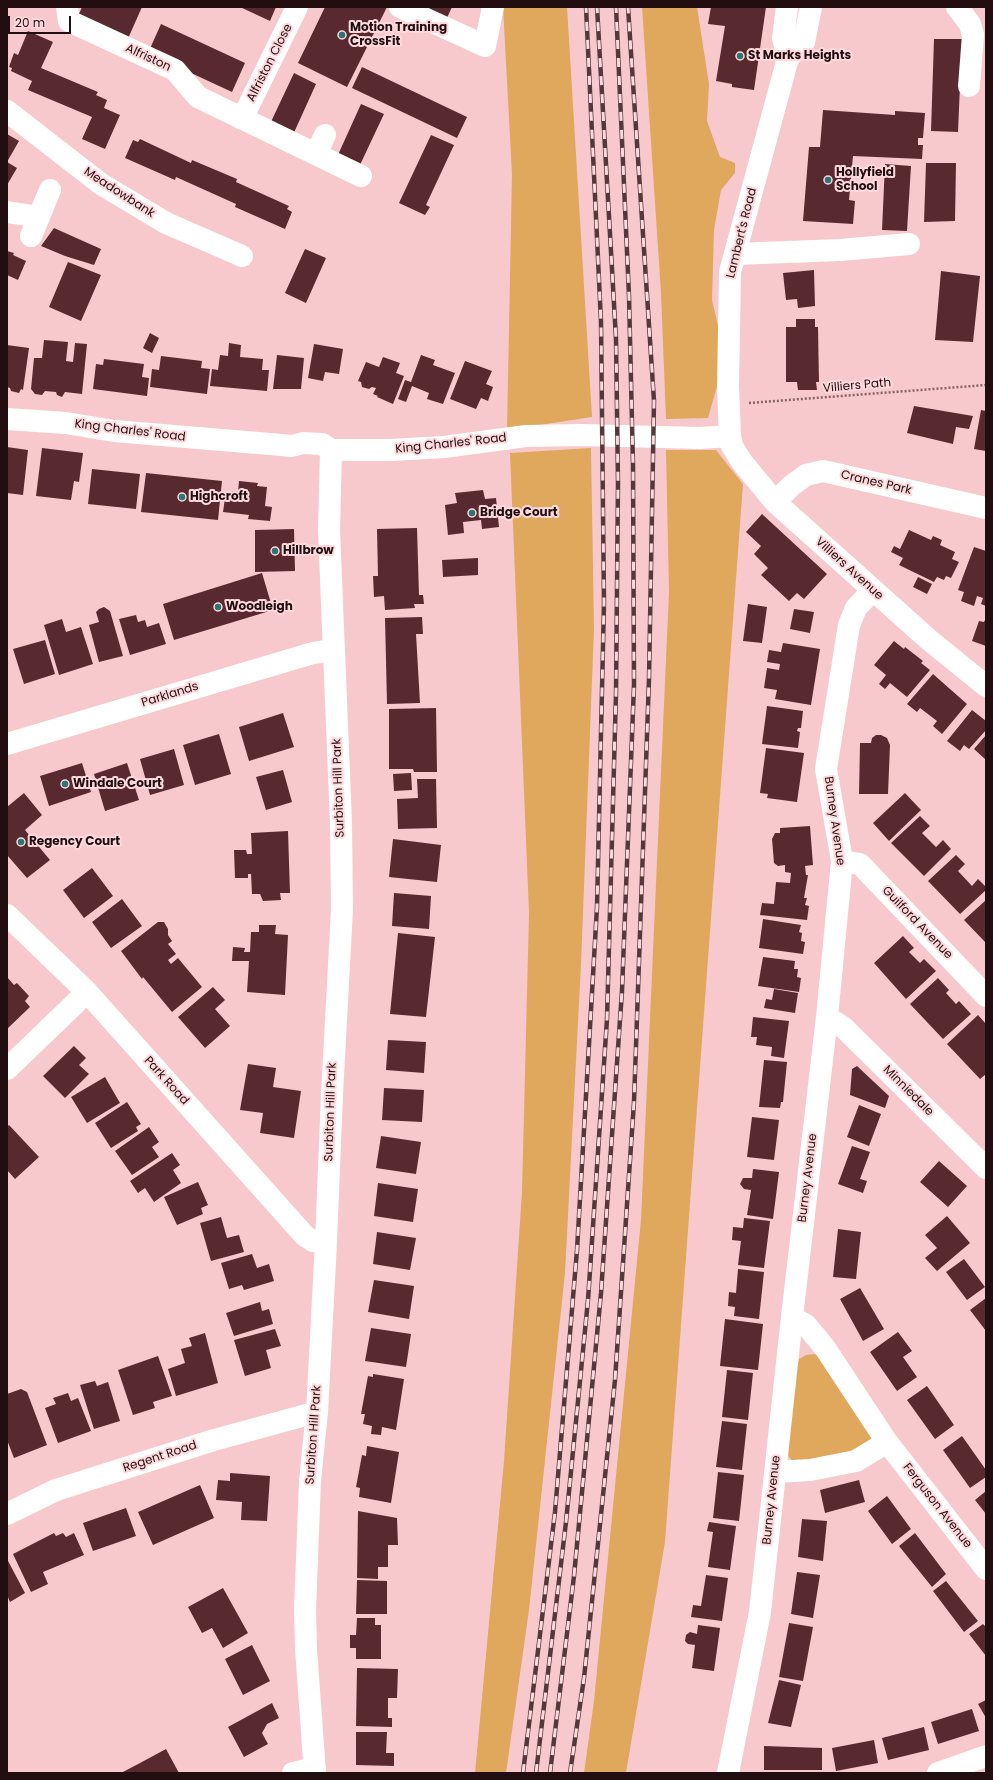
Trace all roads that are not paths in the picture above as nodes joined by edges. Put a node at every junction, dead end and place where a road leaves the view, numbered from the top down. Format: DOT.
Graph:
graph roads {
  1 [pos="67,7"];
  2 [pos="297,7"];
  3 [pos="400,7"];
  4 [pos="492,7"];
  5 [pos="787,7"];
  6 [pos="811,7"];
  7 [pos="957,7"];
  8 [pos="788,58"];
  9 [pos="969,86"];
  10 [pos="7,111"];
  11 [pos="242,119"];
  12 [pos="361,176"];
  13 [pos="50,190"];
  14 [pos="7,212"];
  15 [pos="909,244"];
  16 [pos="734,254"];
  17 [pos="242,256"];
  18 [pos="7,419"];
  19 [pos="730,436"];
  20 [pos="331,450"];
  21 [pos="775,502"];
  22 [pos="986,508"];
  23 [pos="873,590"];
  24 [pos="334,650"];
  25 [pos="986,686"];
  26 [pos="7,744"];
  27 [pos="842,861"];
  28 [pos="7,915"];
  29 [pos="87,992"];
  30 [pos="986,996"];
  31 [pos="827,1017"];
  32 [pos="7,1069"];
  33 [pos="986,1168"];
  34 [pos="326,1242"];
  35 [pos="792,1317"];
  36 [pos="317,1412"];
  37 [pos="888,1442"];
  38 [pos="776,1472"];
  39 [pos="7,1514"];
  40 [pos="986,1569"];
  41 [pos="986,1756"];
  42 [pos="315,1771"];
  43 [pos="293,1773"];
  44 [pos="728,1773"];
  45 [pos="938,1773"];
  1 -- 11 [label="street, Alfriston"];
  2 -- 11 [label="street, Alfriston Close"];
  3 -- 4 [label="street"];
  5 -- 8 [label="street, Lambert's Road"];
  6 -- 8 [label="street, Lambert's Road"];
  7 -- 9 [label="street"];
  8 -- 16 [label="street, Lambert's Road"];
  10 -- 17 [label="street, Meadowbank"];
  11 -- 12 [label="street, Alfriston"];
  13 -- 14 [label="street"];
  15 -- 16 [label="street"];
  16 -- 19 [label="street, Lambert's Road"];
  18 -- 20 [label="street, King Charles' Road"];
  19 -- 20 [label="street, King Charles' Road"];
  19 -- 21 [label="street, Villiers Avenue"];
  20 -- 24 [label="street, Surbiton Hill Park"];
  21 -- 22 [label="street, Cranes Park"];
  21 -- 23 [label="street, Villiers Avenue"];
  23 -- 25 [label="street, Villiers Avenue"];
  23 -- 27 [label="street, Burney Avenue"];
  24 -- 26 [label="street, Parklands"];
  24 -- 34 [label="street, Surbiton Hill Park"];
  27 -- 30 [label="street, Guilford Avenue"];
  27 -- 31 [label="street, Burney Avenue"];
  28 -- 29 [label="street, Park Road"];
  29 -- 32 [label="street"];
  29 -- 34 [label="street, Park Road"];
  31 -- 33 [label="street, Minniedale"];
  31 -- 35 [label="street, Burney Avenue"];
  34 -- 36 [label="street, Surbiton Hill Park"];
  35 -- 37 [label="street, Ferguson Avenue"];
  35 -- 38 [label="street, Burney Avenue"];
  36 -- 39 [label="street, Regent Road"];
  36 -- 42 [label="street, Surbiton Hill Park"];
  37 -- 38 [label="street"];
  37 -- 40 [label="street, Ferguson Avenue"];
  38 -- 44 [label="street, Burney Avenue"];
  41 -- 45 [label="street"];
  42 -- 43 [label="street"];
}
